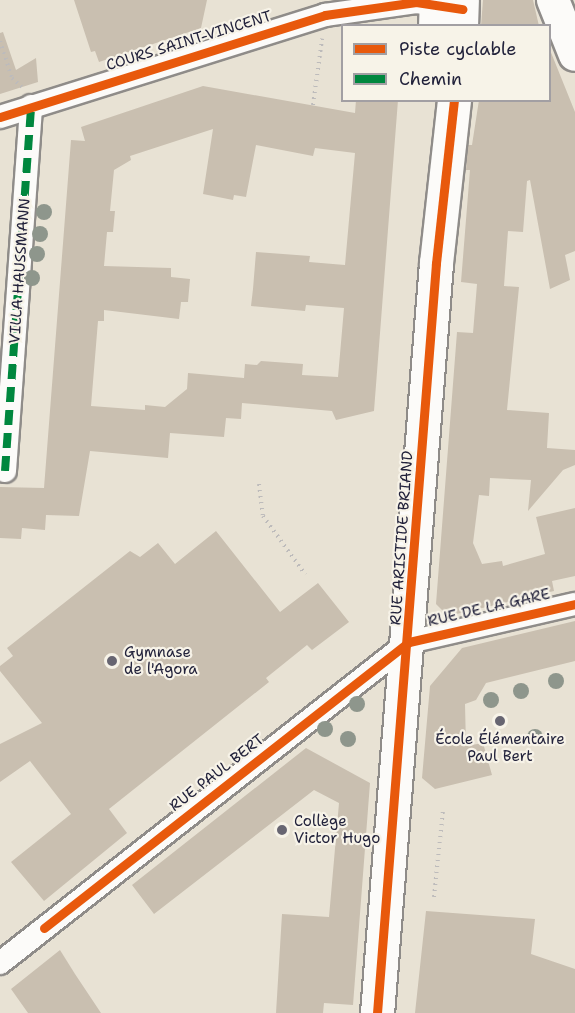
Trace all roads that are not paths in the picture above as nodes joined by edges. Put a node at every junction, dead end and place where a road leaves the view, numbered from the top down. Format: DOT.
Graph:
graph roads {
  1 [pos="553,0"];
  2 [pos="449,11"];
  3 [pos="575,55"];
  4 [pos="433,102"];
  5 [pos="454,102"];
  6 [pos="32,106"];
  7 [pos="0,117"];
  8 [pos="445,176"];
  9 [pos="5,471"];
  10 [pos="575,604"];
  11 [pos="409,642"];
  12 [pos="0,963"];
  13 [pos="378,1013"];
  1 -- 3 [label="street"];
  2 -- 6 [label="street, COURS SAINT-VINCENT"];
  4 -- 8 [label="main road, RUE ARISTIDE BRIAND"];
  5 -- 8 [label="main road, RUE ARISTIDE BRIAND"];
  6 -- 7 [label="street, COURS SAINT-VINCENT"];
  6 -- 9 [label="street, VILLA HAUSSMANN"];
  8 -- 11 [label="main road, RUE ARISTIDE BRIAND"];
  10 -- 11 [label="street, RUE DE LA GARE"];
  11 -- 12 [label="street, RUE PAUL BERT"];
  11 -- 13 [label="main road, RUE ARISTIDE BRIAND"];
}
